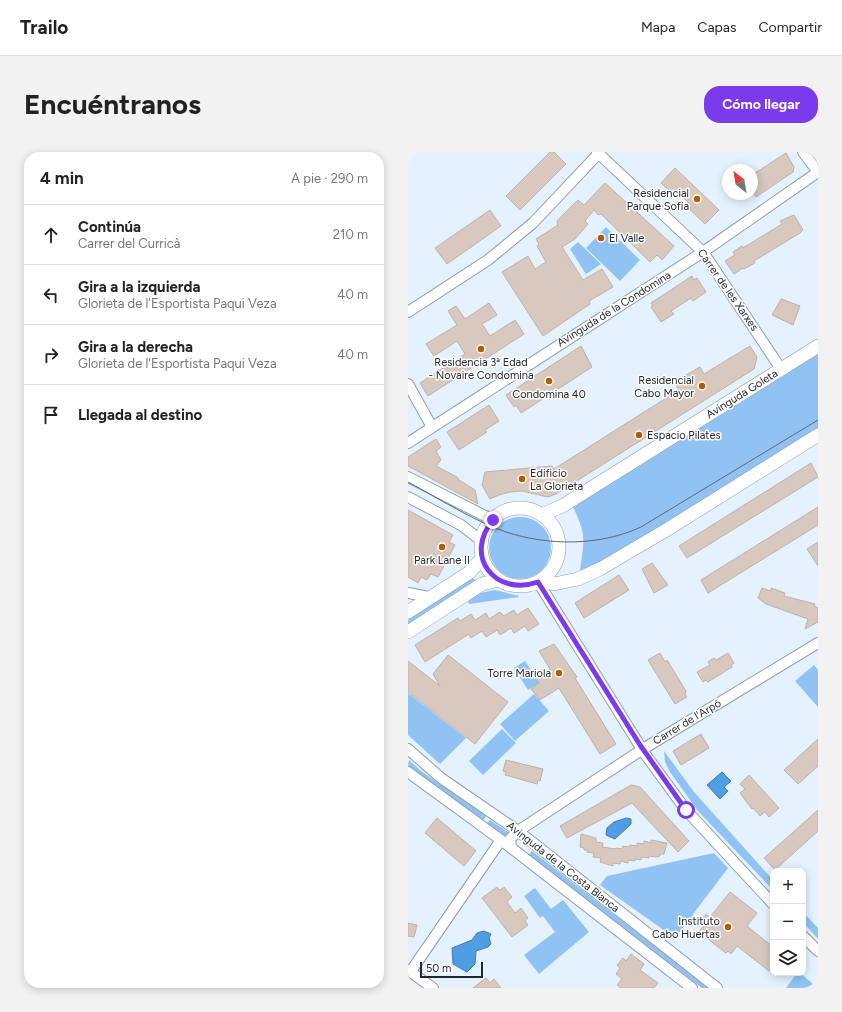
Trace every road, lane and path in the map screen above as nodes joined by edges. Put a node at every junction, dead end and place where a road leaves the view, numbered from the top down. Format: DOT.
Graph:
graph roads {
  1 [pos="599,152"];
  2 [pos="803,152"];
  3 [pos="818,172"];
  4 [pos="703,252"];
  5 [pos="408,312"];
  6 [pos="818,346"];
  7 [pos="782,369"];
  8 [pos="408,384"];
  9 [pos="432,427"];
  10 [pos="818,435"];
  11 [pos="408,443"];
  12 [pos="408,477"];
  13 [pos="408,497"];
  14 [pos="542,515"];
  15 [pos="493,520"];
  16 [pos="482,540"];
  17 [pos="482,558"];
  18 [pos="499,580"];
  19 [pos="540,581"];
  20 [pos="408,593"];
  21 [pos="429,597"];
  22 [pos="408,612"];
  23 [pos="408,632"];
  24 [pos="818,643"];
  25 [pos="643,749"];
  26 [pos="409,752"];
  27 [pos="408,772"];
  28 [pos="518,831"];
  29 [pos="501,840"];
  30 [pos="511,847"];
  31 [pos="770,901"];
  32 [pos="806,939"];
  33 [pos="818,951"];
  34 [pos="409,971"];
  35 [pos="433,988"];
  36 [pos="692,988"];
  37 [pos="717,988"];
  1 -- 4 [label="street, Carrer de les Xarxes"];
  1 -- 5 [label="street"];
  2 -- 3 [label="street"];
  3 -- 4 [label="street, Avinguda de la Condomina"];
  4 -- 7 [label="street, Carrer de les Xarxes"];
  4 -- 9 [label="street, Avinguda de la Condomina"];
  6 -- 7 [label="main road, Avinguda Goleta"];
  7 -- 14 [label="main road, Avinguda Goleta"];
  8 -- 9 [label="street"];
  9 -- 11 [label="street, Avinguda de la Condomina"];
  10 -- 19 [label="main road"];
  12 -- 15 [label="street"];
  13 -- 16 [label="street"];
  14 -- 15 [label="main road"];
  14 -- 19 [label="main road"];
  15 -- 16 [label="main road"];
  16 -- 17 [label="main road"];
  17 -- 18 [label="main road"];
  17 -- 21 [label="main road"];
  18 -- 19 [label="main road"];
  18 -- 23 [label="main road"];
  19 -- 25 [label="street"];
  20 -- 21 [label="street"];
  21 -- 22 [label="main road"];
  24 -- 25 [label="street, Carrer de l'Arpó"];
  25 -- 28 [label="street, Carrer de l'Arpó"];
  25 -- 31 [label="street"];
  26 -- 28 [label="street, Avinguda de la Costa Blanca"];
  27 -- 29 [label="street, Avinguda de la Costa Blanca"];
  28 -- 30 [label="street"];
  28 -- 37 [label="street, Avinguda de la Costa Blanca"];
  29 -- 30 [label="street, Avinguda de la Costa Blanca"];
  29 -- 34 [label="street"];
  30 -- 36 [label="street, Avinguda de la Costa Blanca"];
  32 -- 33 [label="street"];
  34 -- 35 [label="street"];
}
